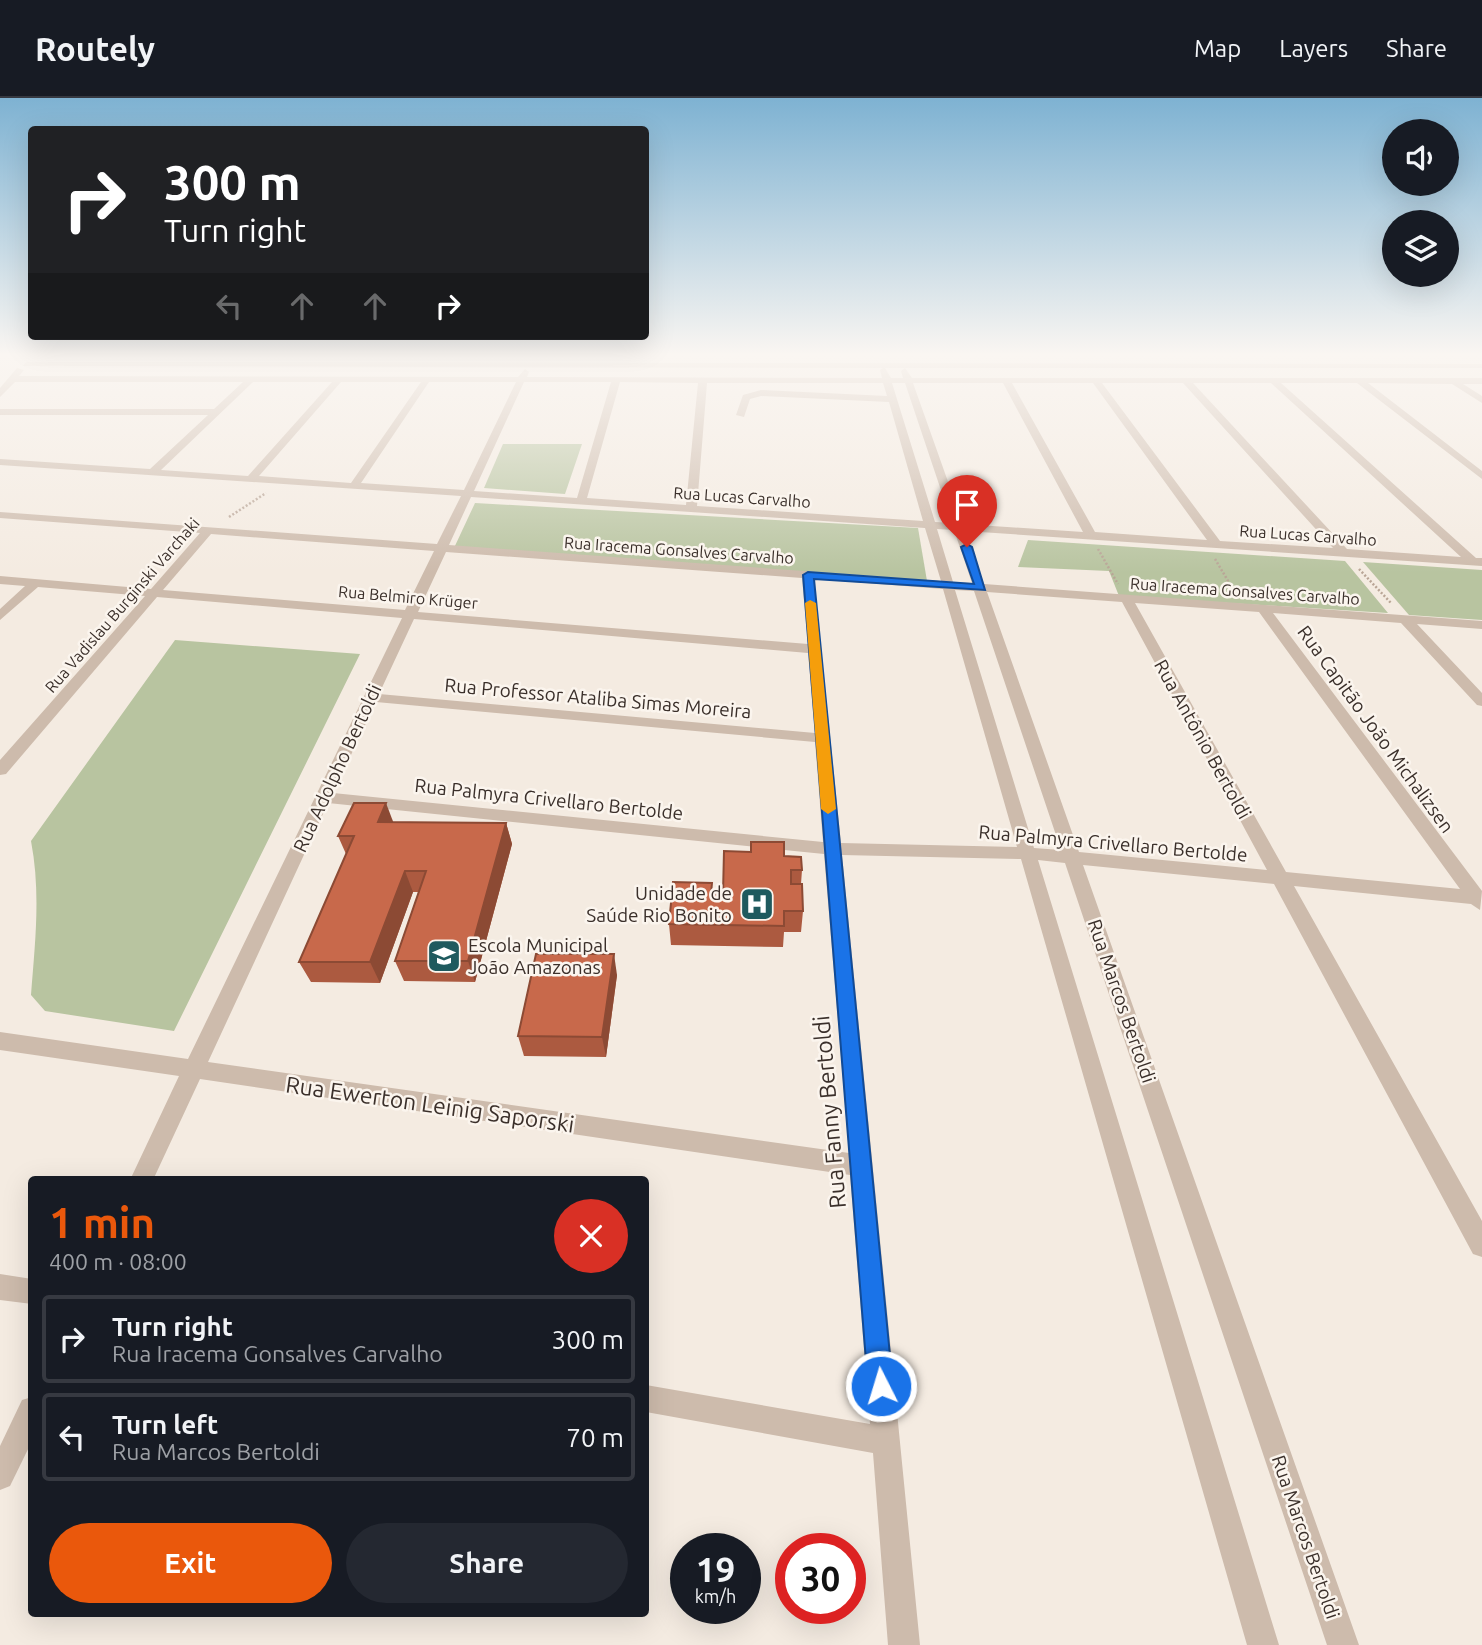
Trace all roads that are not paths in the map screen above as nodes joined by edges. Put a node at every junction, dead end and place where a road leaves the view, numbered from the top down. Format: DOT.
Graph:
graph roads {
  1 [pos="199,428"];
  2 [pos="295,428"];
  3 [pos="393,428"];
  4 [pos="498,428"];
  5 [pos="602,428"];
  6 [pos="699,428"];
  7 [pos="907,428"];
  8 [pos="917,428"];
  9 [pos="1032,428"];
  10 [pos="1129,428"];
  11 [pos="1229,428"];
  12 [pos="1327,428"];
  13 [pos="1421,428"];
  14 [pos="0,463"];
  15 [pos="152,473"];
  16 [pos="1482,475"];
  17 [pos="251,479"];
  18 [pos="354,486"];
  19 [pos="467,494"];
  20 [pos="581,502"];
  21 [pos="691,509"];
  22 [pos="0,515"];
  23 [pos="930,525"];
  24 [pos="959,527"];
  25 [pos="208,531"];
  26 [pos="1091,536"];
  27 [pos="1211,544"];
  28 [pos="441,548"];
  29 [pos="1344,553"];
  30 [pos="1478,562"];
  31 [pos="808,575"];
  32 [pos="0,580"];
  33 [pos="35,583"];
  34 [pos="948,585"];
  35 [pos="981,588"];
  36 [pos="154,593"];
  37 [pos="1126,598"];
  38 [pos="1263,608"];
  39 [pos="409,615"];
  40 [pos="0,616"];
  41 [pos="1405,619"];
  42 [pos="1482,625"];
  43 [pos="814,649"];
  44 [pos="370,697"];
  45 [pos="1482,702"];
  46 [pos="822,738"];
  47 [pos="0,771"];
  48 [pos="323,797"];
  49 [pos="832,849"];
  50 [pos="1027,853"];
  51 [pos="1073,857"];
  52 [pos="1279,878"];
  53 [pos="1480,900"];
  54 [pos="0,1041"];
  55 [pos="193,1069"];
  56 [pos="860,1166"];
  57 [pos="143,1176"];
  58 [pos="1482,1245"];
  59 [pos="0,1287"];
  60 [pos="28,1291"];
  61 [pos="649,1400"];
  62 [pos="28,1418"];
  63 [pos="886,1441"];
  64 [pos="0,1476"];
  65 [pos="904,1645"];
  66 [pos="1263,1645"];
  67 [pos="1343,1645"];
  1 -- 15 [label="street"];
  2 -- 17 [label="street"];
  3 -- 18 [label="street"];
  4 -- 19 [label="street, Rua Adolpho Bertoldi"];
  5 -- 20 [label="street"];
  6 -- 21 [label="street"];
  7 -- 23 [label="street"];
  8 -- 24 [label="street, Rua Marcos Bertoldi"];
  9 -- 26 [label="street"];
  10 -- 27 [label="street"];
  11 -- 29 [label="street"];
  12 -- 30 [label="street"];
  13 -- 16 [label="street"];
  14 -- 15 [label="street, Rua Lucas Carvalho"];
  15 -- 17 [label="street, Rua Lucas Carvalho"];
  17 -- 18 [label="street, Rua Lucas Carvalho"];
  18 -- 19 [label="street, Rua Lucas Carvalho"];
  19 -- 20 [label="street, Rua Lucas Carvalho"];
  19 -- 28 [label="street, Rua Adolpho Bertoldi"];
  20 -- 21 [label="street, Rua Lucas Carvalho"];
  21 -- 23 [label="street, Rua Lucas Carvalho"];
  22 -- 25 [label="street, Rua Iracema Gonsalves Carvalho"];
  23 -- 24 [label="street, Rua Lucas Carvalho"];
  23 -- 34 [label="street"];
  24 -- 26 [label="street, Rua Lucas Carvalho"];
  24 -- 35 [label="street, Rua Marcos Bertoldi"];
  25 -- 28 [label="street, Rua Iracema Gonsalves Carvalho"];
  25 -- 36 [label="street, Rua Vadislau Burginski Varchaki"];
  26 -- 27 [label="street, Rua Lucas Carvalho"];
  27 -- 29 [label="street, Rua Lucas Carvalho"];
  28 -- 31 [label="street, Rua Iracema Gonsalves Carvalho"];
  28 -- 39 [label="street, Rua Adolpho Bertoldi"];
  29 -- 30 [label="street, Rua Lucas Carvalho"];
  31 -- 34 [label="street, Rua Iracema Gonsalves Carvalho"];
  31 -- 43 [label="street, Rua Fanny Bertoldi"];
  32 -- 33 [label="street, Rua Belmiro Krüger"];
  33 -- 36 [label="street, Rua Belmiro Krüger"];
  33 -- 40 [label="street"];
  34 -- 35 [label="street, Rua Iracema Gonsalves Carvalho"];
  34 -- 50 [label="street"];
  35 -- 37 [label="street, Rua Iracema Gonsalves Carvalho"];
  35 -- 51 [label="street, Rua Marcos Bertoldi"];
  36 -- 39 [label="street, Rua Belmiro Krüger"];
  36 -- 47 [label="street, Rua Vadislau Burginski Varchaki"];
  37 -- 38 [label="street, Rua Iracema Gonsalves Carvalho"];
  37 -- 52 [label="street, Rua Antônio Bertoldi"];
  38 -- 41 [label="street, Rua Iracema Gonsalves Carvalho"];
  38 -- 53 [label="street, Rua Capitão João Michalizsen"];
  39 -- 43 [label="street, Rua Belmiro Krüger"];
  39 -- 44 [label="street, Rua Adolpho Bertoldi"];
  41 -- 42 [label="street, Rua Iracema Gonsalves Carvalho"];
  41 -- 45 [label="street"];
  43 -- 46 [label="street, Rua Fanny Bertoldi"];
  44 -- 46 [label="street, Rua Professor Ataliba Simas Moreira"];
  44 -- 48 [label="street, Rua Adolpho Bertoldi"];
  46 -- 49 [label="street, Rua Fanny Bertoldi"];
  48 -- 49 [label="street, Rua Palmyra Crivellaro Bertolde"];
  48 -- 55 [label="street, Rua Adolpho Bertoldi"];
  49 -- 50 [label="street, Rua Palmyra Crivellaro Bertolde"];
  49 -- 56 [label="street, Rua Fanny Bertoldi"];
  50 -- 51 [label="street, Rua Palmyra Crivellaro Bertolde"];
  50 -- 66 [label="street"];
  51 -- 52 [label="street, Rua Palmyra Crivellaro Bertolde"];
  51 -- 67 [label="street, Rua Marcos Bertoldi"];
  52 -- 53 [label="street, Rua Palmyra Crivellaro Bertolde"];
  52 -- 58 [label="street, Rua Antônio Bertoldi"];
  54 -- 55 [label="street, Rua Ewerton Leinig Saporski"];
  55 -- 56 [label="street, Rua Ewerton Leinig Saporski"];
  55 -- 57 [label="street, Rua Adolpho Bertoldi"];
  56 -- 63 [label="street, Rua Fanny Bertoldi"];
  59 -- 60 [label="street"];
  61 -- 63 [label="street"];
  62 -- 64 [label="street"];
  63 -- 65 [label="street, Rua Fanny Bertoldi"];
}
